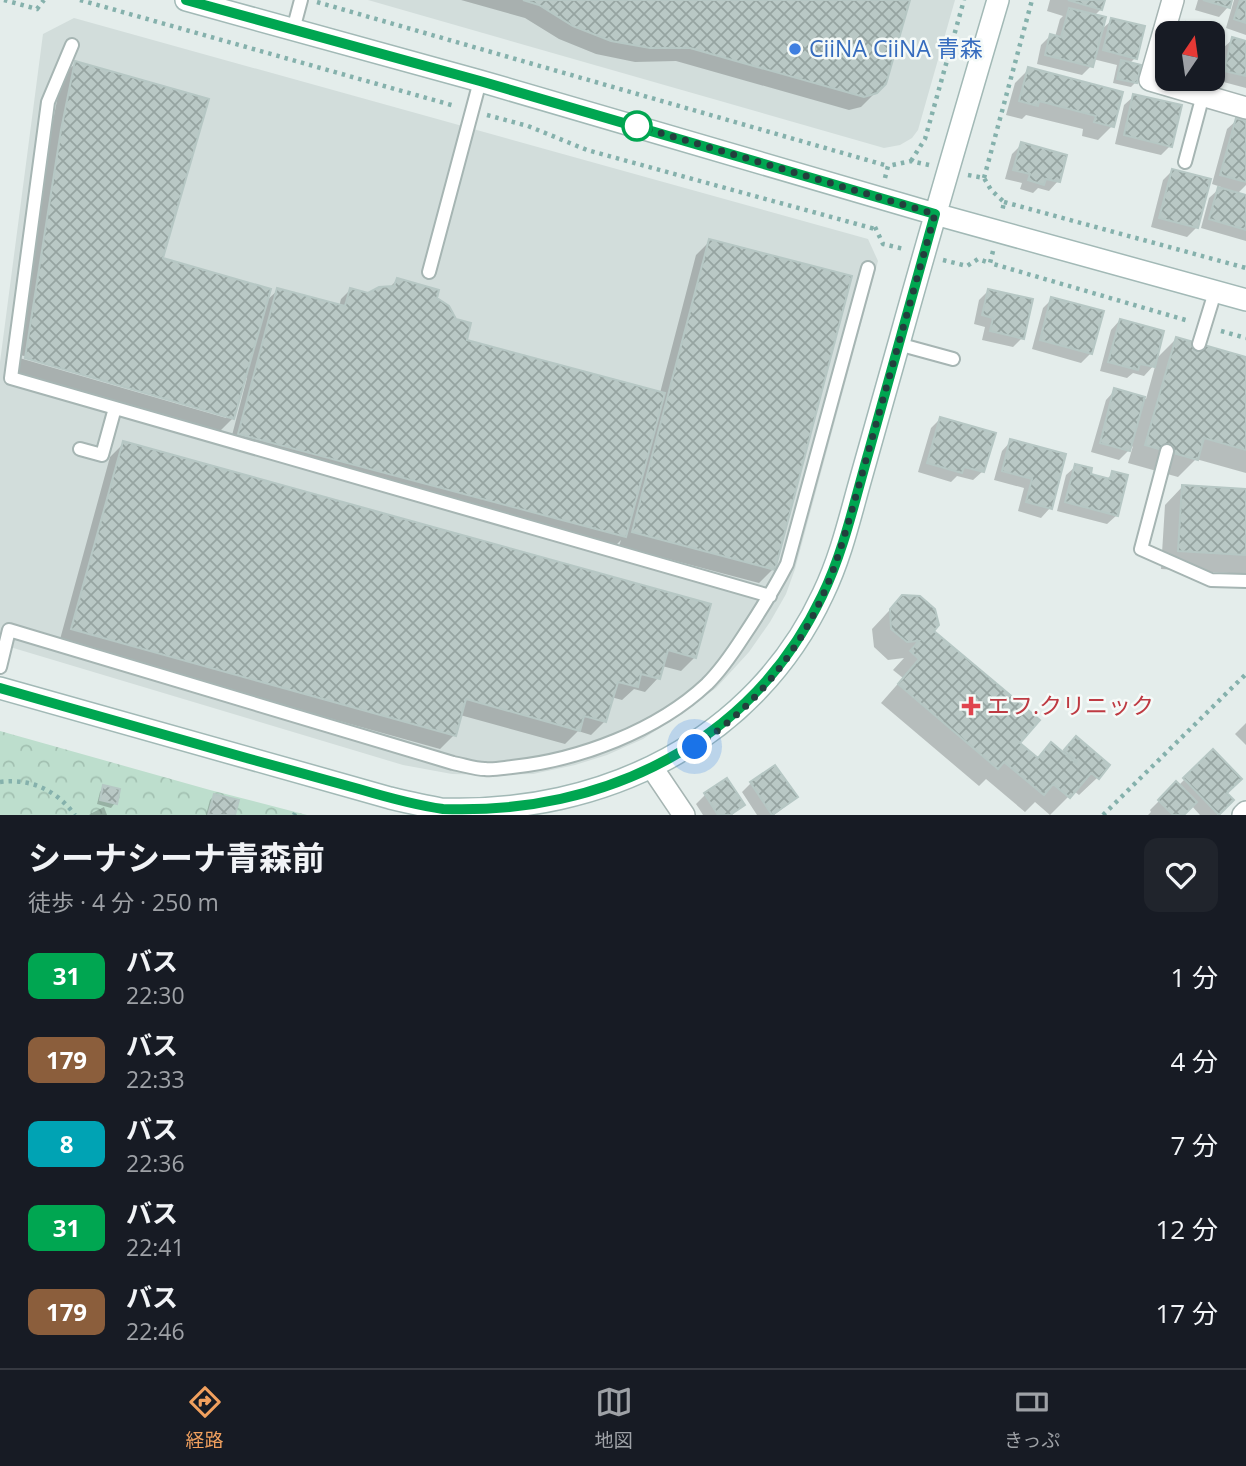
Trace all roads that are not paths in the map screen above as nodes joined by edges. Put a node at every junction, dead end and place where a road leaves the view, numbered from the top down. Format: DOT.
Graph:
graph roads {
  1 [pos="186,0"];
  2 [pos="301,0"];
  3 [pos="998,0"];
  4 [pos="1173,0"];
  5 [pos="293,30"];
  6 [pos="72,45"];
  7 [pos="480,81"];
  8 [pos="1203,95"];
  9 [pos="1246,108"];
  10 [pos="1185,162"];
  11 [pos="935,214"];
  12 [pos="868,268"];
  13 [pos="429,272"];
  14 [pos="1215,292"];
  15 [pos="1246,300"];
  16 [pos="898,344"];
  17 [pos="1199,344"];
  18 [pos="953,359"];
  19 [pos="115,408"];
  20 [pos="80,449"];
  21 [pos="1167,451"];
  22 [pos="1246,581"];
  23 [pos="770,596"];
  24 [pos="0,667"];
  25 [pos="0,688"];
  26 [pos="655,772"];
  27 [pos="389,806"];
  28 [pos="684,815"];
  1 -- 5 [label="street"];
  2 -- 5 [label="lane"];
  3 -- 11 [label="street"];
  4 -- 8 [label="street"];
  5 -- 7 [label="street"];
  6 -- 19 [label="lane"];
  7 -- 11 [label="street"];
  7 -- 13 [label="lane"];
  8 -- 9 [label="street"];
  8 -- 10 [label="lane"];
  11 -- 14 [label="street"];
  11 -- 16 [label="street"];
  12 -- 23 [label="lane"];
  14 -- 15 [label="street"];
  14 -- 17 [label="lane"];
  16 -- 18 [label="lane"];
  16 -- 26 [label="street"];
  19 -- 20 [label="lane"];
  19 -- 23 [label="lane"];
  21 -- 22 [label="lane"];
  23 -- 24 [label="lane"];
  25 -- 27 [label="street"];
  26 -- 27 [label="street"];
  26 -- 28 [label="street"];
}
